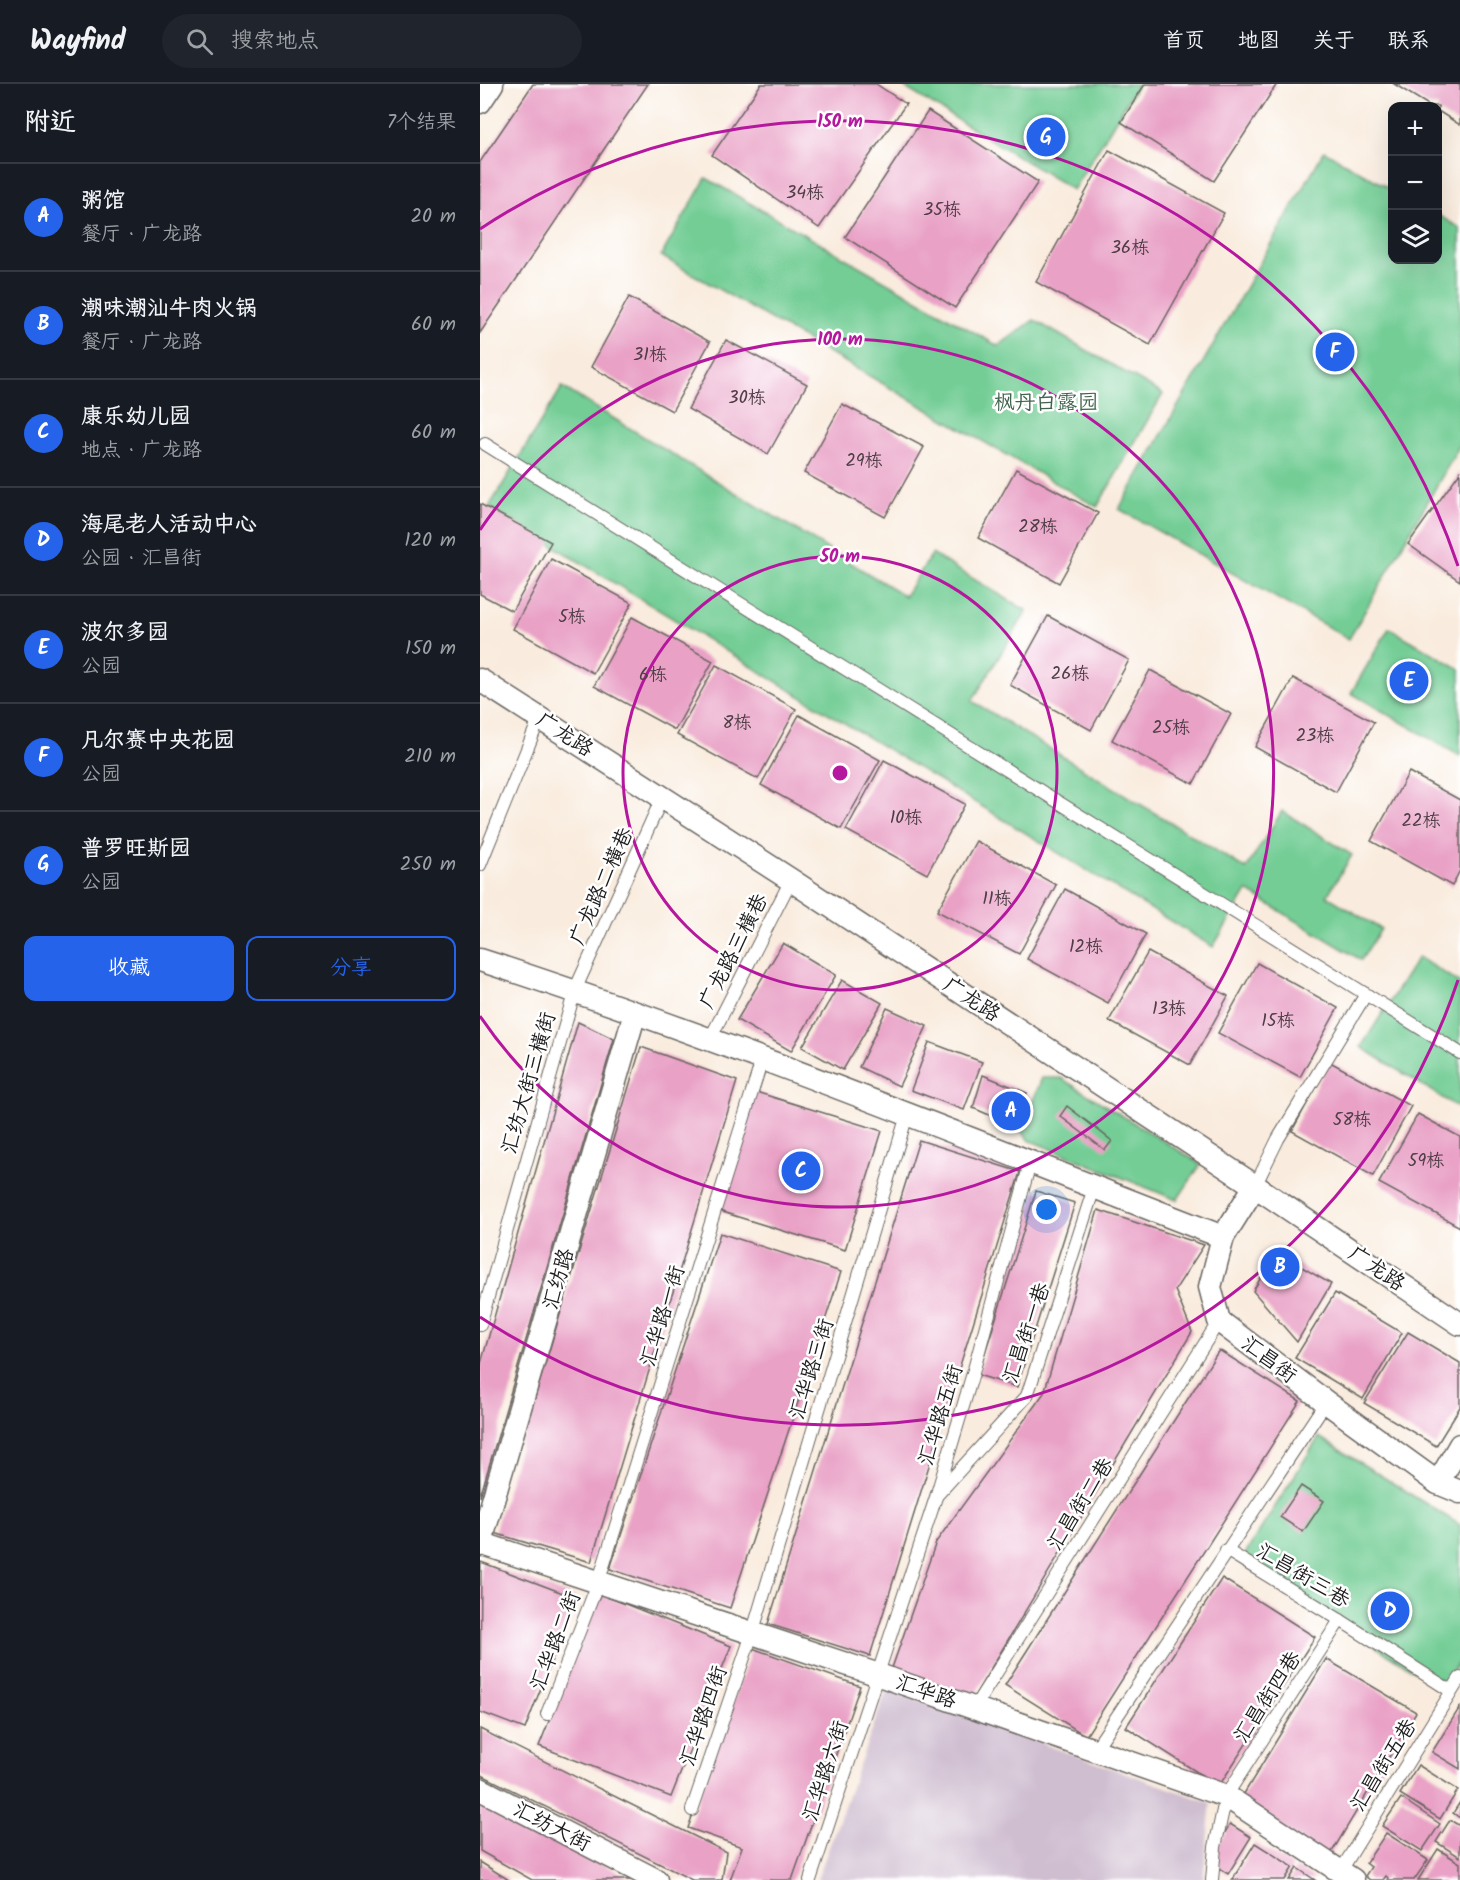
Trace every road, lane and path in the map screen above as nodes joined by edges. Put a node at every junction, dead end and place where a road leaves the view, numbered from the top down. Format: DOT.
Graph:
graph roads {
  1 [pos="492,84"];
  2 [pos="480,102"];
  3 [pos="485,444"];
  4 [pos="480,680"];
  5 [pos="540,717"];
  6 [pos="662,798"];
  7 [pos="480,865"];
  8 [pos="792,880"];
  9 [pos="480,960"];
  10 [pos="575,990"];
  11 [pos="1366,994"];
  12 [pos="635,1012"];
  13 [pos="710,1040"];
  14 [pos="1460,1053"];
  15 [pos="762,1060"];
  16 [pos="907,1115"];
  17 [pos="1030,1163"];
  18 [pos="1255,1186"];
  19 [pos="1094,1188"];
  20 [pos="1223,1237"];
  21 [pos="1219,1321"];
  22 [pos="1460,1324"];
  23 [pos="480,1325"];
  24 [pos="1326,1402"];
  25 [pos="1460,1445"];
  26 [pos="1438,1484"];
  27 [pos="1460,1492"];
  28 [pos="936,1497"];
  29 [pos="480,1544"];
  30 [pos="1226,1550"];
  31 [pos="598,1583"];
  32 [pos="1340,1620"];
  33 [pos="752,1635"];
  34 [pos="876,1674"];
  35 [pos="1460,1678"];
  36 [pos="1451,1691"];
  37 [pos="974,1708"];
  38 [pos="548,1714"];
  39 [pos="1094,1751"];
  40 [pos="480,1789"];
  41 [pos="1226,1796"];
  42 [pos="692,1810"];
  43 [pos="1346,1876"];
  44 [pos="656,1880"];
  45 [pos="810,1880"];
  46 [pos="1212,1880"];
  1 -- 2 [label="street"];
  3 -- 11 [label="lane"];
  4 -- 5 [label="street, 广龙路"];
  5 -- 6 [label="street, 广龙路"];
  5 -- 7 [label="lane"];
  6 -- 8 [label="street, 广龙路"];
  6 -- 10 [label="lane, 广龙路二横巷"];
  8 -- 13 [label="lane, 广龙路三横巷"];
  8 -- 18 [label="street, 广龙路"];
  9 -- 10 [label="street"];
  10 -- 12 [label="street"];
  10 -- 23 [label="lane, 汇纺大街三横街"];
  11 -- 14 [label="lane"];
  11 -- 18 [label="lane"];
  12 -- 13 [label="street"];
  12 -- 29 [label="street, 汇纺路"];
  13 -- 15 [label="street"];
  15 -- 16 [label="street"];
  15 -- 31 [label="lane, 汇华路一街"];
  16 -- 17 [label="street"];
  16 -- 33 [label="lane, 汇华路三街"];
  17 -- 19 [label="street"];
  17 -- 28 [label="lane, 汇华路五街"];
  18 -- 20 [label="street, 汇昌街"];
  18 -- 22 [label="street, 广龙路"];
  19 -- 20 [label="street"];
  19 -- 28 [label="lane, 汇昌街一巷"];
  20 -- 21 [label="street, 汇昌街"];
  21 -- 24 [label="street, 汇昌街"];
  21 -- 37 [label="lane, 汇昌街二巷"];
  24 -- 26 [label="street, 汇昌街"];
  24 -- 30 [label="lane, 汇昌街三巷"];
  25 -- 26 [label="street"];
  26 -- 27 [label="street, 汇昌街"];
  28 -- 34 [label="lane, 汇华路五街"];
  29 -- 31 [label="street, 汇华路"];
  30 -- 32 [label="lane, 汇昌街三巷"];
  30 -- 39 [label="lane, 汇昌街三巷"];
  31 -- 33 [label="street, 汇华路"];
  31 -- 38 [label="lane, 汇华路二街"];
  32 -- 36 [label="lane, 汇昌街三巷"];
  32 -- 41 [label="lane, 汇昌街四巷"];
  33 -- 34 [label="street, 汇华路"];
  33 -- 42 [label="lane, 汇华路四街"];
  34 -- 37 [label="street, 汇华路"];
  34 -- 45 [label="lane, 汇华路六街"];
  35 -- 36 [label="lane, 汇昌街五巷"];
  36 -- 43 [label="lane, 汇昌街五巷"];
  37 -- 39 [label="street, 汇华路"];
  39 -- 41 [label="street, 汇华路"];
  40 -- 44 [label="street, 汇纺大街"];
  41 -- 43 [label="street, 汇华路"];
  41 -- 46 [label="lane"];
}
